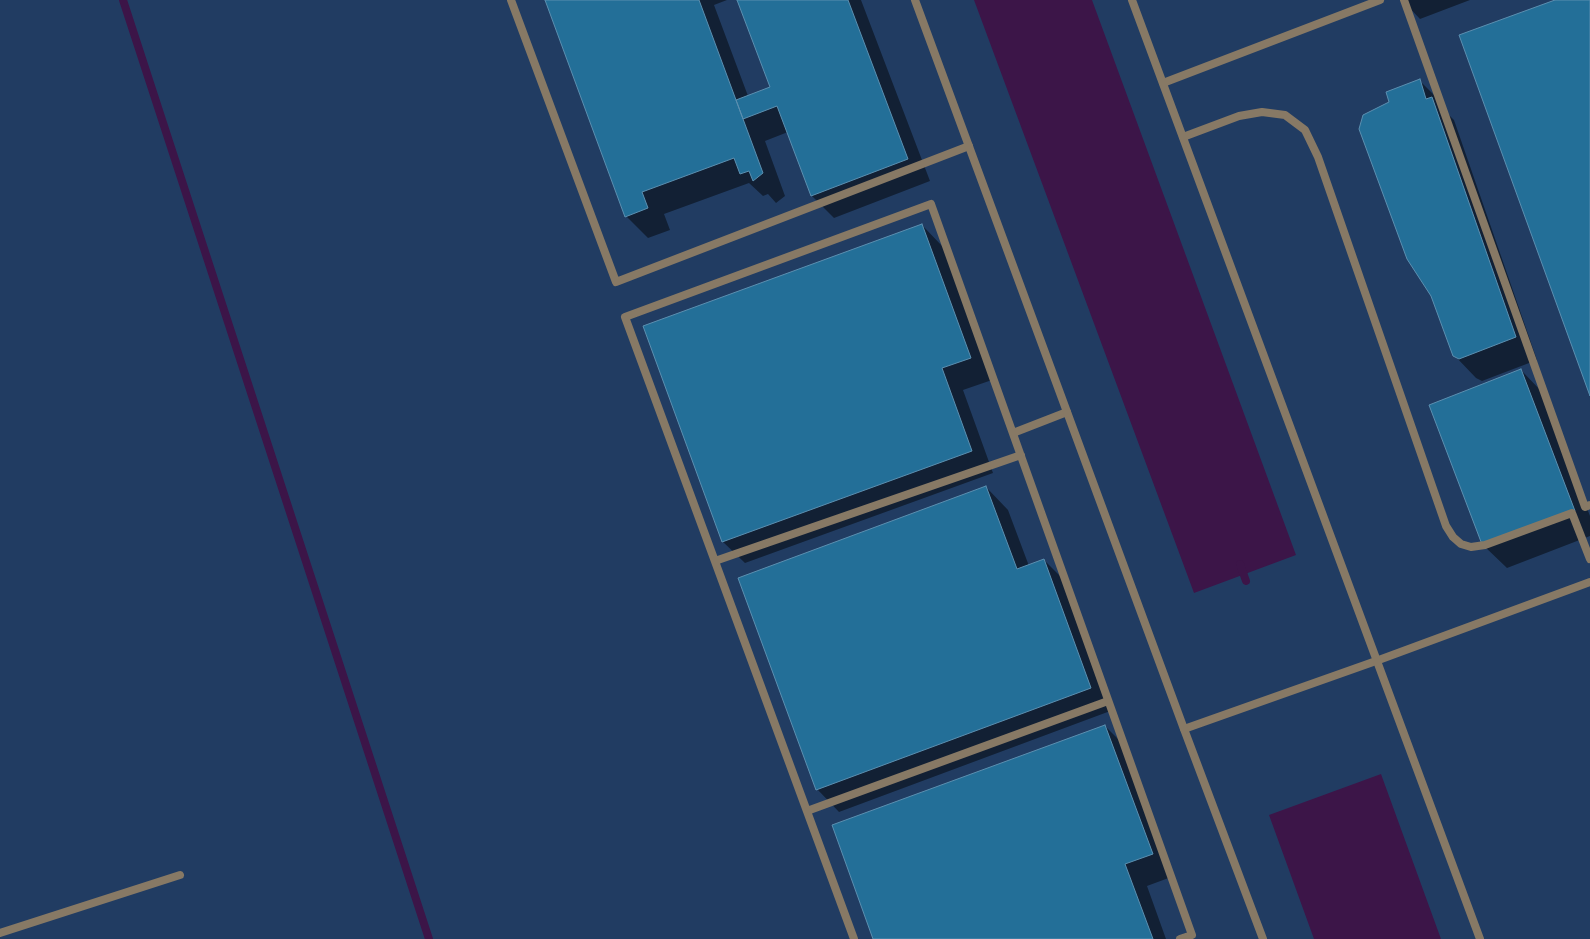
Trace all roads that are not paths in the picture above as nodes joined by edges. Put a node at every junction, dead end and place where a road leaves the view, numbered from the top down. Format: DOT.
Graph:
graph roads {
  1 [pos="511,0"];
  2 [pos="915,0"];
  3 [pos="1132,0"];
  4 [pos="1380,0"];
  5 [pos="1404,0"];
  6 [pos="1163,83"];
  7 [pos="1183,136"];
  8 [pos="969,146"];
  9 [pos="1067,412"];
  10 [pos="1013,433"];
  11 [pos="1021,456"];
  12 [pos="1590,505"];
  13 [pos="1590,559"];
  14 [pos="715,561"];
  15 [pos="1590,582"];
  16 [pos="1376,661"];
  17 [pos="1108,701"];
  18 [pos="1184,729"];
  19 [pos="807,811"];
  20 [pos="180,876"];
  21 [pos="0,933"];
  22 [pos="854,939"];
  23 [pos="1180,939"];
  24 [pos="1264,939"];
  25 [pos="1480,939"];
  1 -- 8 [label="street"];
  2 -- 8 [label="street"];
  3 -- 6 [label="street"];
  4 -- 6 [label="street"];
  5 -- 12 [label="street"];
  6 -- 7 [label="street"];
  7 -- 13 [label="street"];
  7 -- 16 [label="street"];
  8 -- 9 [label="street"];
  9 -- 10 [label="street"];
  9 -- 18 [label="street"];
  10 -- 11 [label="street"];
  10 -- 14 [label="street"];
  11 -- 14 [label="street"];
  11 -- 17 [label="street"];
  14 -- 19 [label="street"];
  15 -- 16 [label="street"];
  16 -- 18 [label="street"];
  16 -- 25 [label="street"];
  17 -- 19 [label="street"];
  17 -- 23 [label="street"];
  18 -- 24 [label="street"];
  19 -- 22 [label="street"];
  20 -- 21 [label="street"];
}
